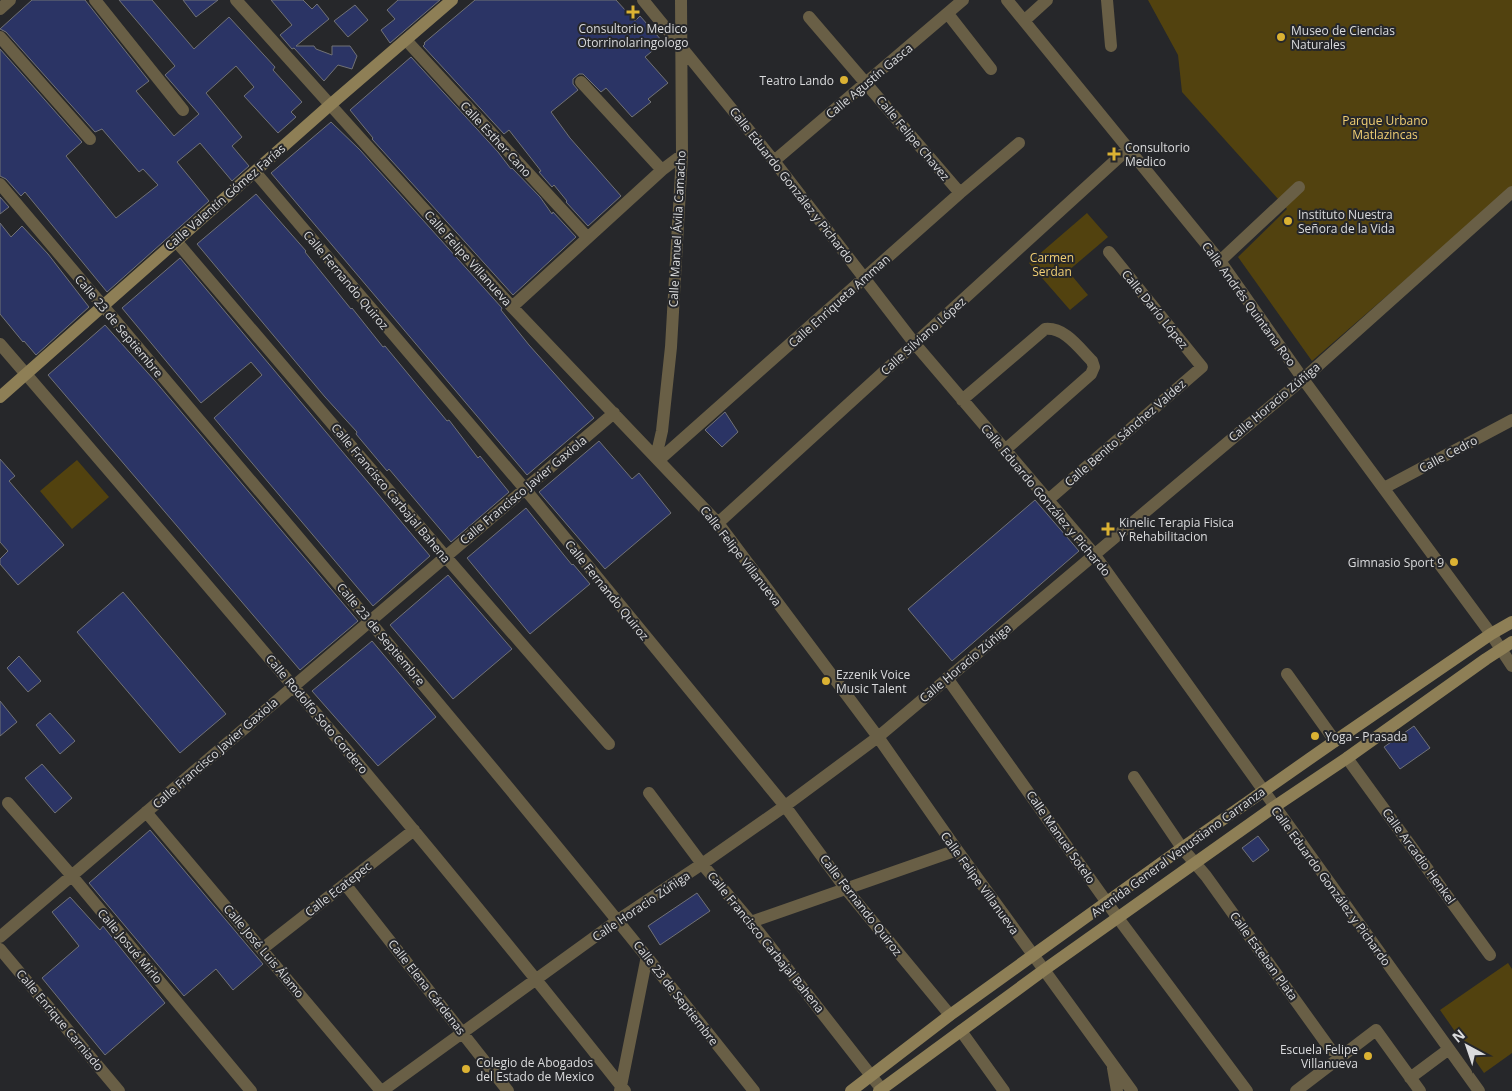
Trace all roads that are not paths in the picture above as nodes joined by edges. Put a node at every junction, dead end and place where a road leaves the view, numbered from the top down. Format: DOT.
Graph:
graph roads {
  1 [pos="10,0"];
  2 [pos="94,0"];
  3 [pos="236,0"];
  4 [pos="452,0"];
  5 [pos="643,0"];
  6 [pos="681,0"];
  7 [pos="963,0"];
  8 [pos="1007,0"];
  9 [pos="1048,0"];
  10 [pos="1107,0"];
  11 [pos="0,9"];
  12 [pos="948,14"];
  13 [pos="810,17"];
  14 [pos="1024,20"];
  15 [pos="0,37"];
  16 [pos="406,40"];
  17 [pos="681,46"];
  18 [pos="1111,46"];
  19 [pos="991,69"];
  20 [pos="581,82"];
  21 [pos="866,82"];
  22 [pos="330,105"];
  23 [pos="183,110"];
  24 [pos="90,139"];
  25 [pos="1019,143"];
  26 [pos="1128,149"];
  27 [pos="682,155"];
  28 [pos="774,161"];
  29 [pos="662,170"];
  30 [pos="254,172"];
  31 [pos="0,184"];
  32 [pos="1299,187"];
  33 [pos="960,193"];
  34 [pos="1512,193"];
  35 [pos="587,237"];
  36 [pos="176,241"];
  37 [pos="1109,252"];
  38 [pos="1220,261"];
  39 [pos="864,278"];
  40 [pos="102,306"];
  41 [pos="512,308"];
  42 [pos="0,344"];
  43 [pos="916,344"];
  44 [pos="1202,367"];
  45 [pos="26,374"];
  46 [pos="1303,379"];
  47 [pos="0,397"];
  48 [pos="962,400"];
  49 [pos="614,412"];
  50 [pos="1512,420"];
  51 [pos="1006,449"];
  52 [pos="658,458"];
  53 [pos="1384,488"];
  54 [pos="524,489"];
  55 [pos="1048,500"];
  56 [pos="718,524"];
  57 [pos="1094,554"];
  58 [pos="445,556"];
  59 [pos="370,621"];
  60 [pos="1512,622"];
  61 [pos="1491,634"];
  62 [pos="1512,642"];
  63 [pos="1500,649"];
  64 [pos="1512,666"];
  65 [pos="1287,674"];
  66 [pos="947,678"];
  67 [pos="294,686"];
  68 [pos="878,737"];
  69 [pos="1335,741"];
  70 [pos="609,744"];
  71 [pos="1347,758"];
  72 [pos="1134,777"];
  73 [pos="1263,791"];
  74 [pos="649,793"];
  75 [pos="8,803"];
  76 [pos="785,806"];
  77 [pos="1274,807"];
  78 [pos="146,812"];
  79 [pos="414,830"];
  80 [pos="1182,848"];
  81 [pos="957,850"];
  82 [pos="1196,863"];
  83 [pos="702,864"];
  84 [pos="72,876"];
  85 [pos="345,884"];
  86 [pos="845,888"];
  87 [pos="1107,902"];
  88 [pos="1118,918"];
  89 [pos="618,920"];
  90 [pos="751,922"];
  91 [pos="0,937"];
  92 [pos="262,948"];
  93 [pos="0,950"];
  94 [pos="1033,955"];
  95 [pos="1490,955"];
  96 [pos="647,956"];
  97 [pos="1044,970"];
  98 [pos="536,979"];
  99 [pos="950,1015"];
  100 [pos="961,1031"];
  101 [pos="462,1032"];
  102 [pos="1449,1049"];
  103 [pos="1331,1050"];
  104 [pos="1113,1065"];
  105 [pos="872,1076"];
  106 [pos="1410,1078"];
  107 [pos="622,1089"];
  108 [pos="881,1090"];
  109 [pos="119,1091"];
  110 [pos="251,1091"];
  111 [pos="382,1091"];
  112 [pos="508,1091"];
  113 [pos="754,1091"];
  114 [pos="851,1091"];
  115 [pos="1004,1091"];
  116 [pos="1117,1091"];
  117 [pos="1132,1091"];
  118 [pos="1247,1091"];
  119 [pos="1296,1091"];
  120 [pos="1420,1091"];
  121 [pos="1479,1091"];
  1 -- 11 [label="street"];
  2 -- 23 [label="street"];
  3 -- 22 [label="street, Calle Felipe Villanueva"];
  4 -- 16 [label="main road, Calle Valentín Gómez Farías"];
  5 -- 17 [label="street, Calle Eduardo González y Pichardo"];
  6 -- 17 [label="street, Calle Manuel Ávila Camacho"];
  7 -- 12 [label="street, Calle Agustín Gasca"];
  8 -- 14 [label="street, Calle Andrés Quintana Roo"];
  9 -- 14 [label="street"];
  10 -- 18 [label="street"];
  12 -- 19 [label="street"];
  12 -- 21 [label="street, Calle Agustín Gasca"];
  13 -- 21 [label="street, Calle Felipe Chavez"];
  14 -- 26 [label="street, Calle Andrés Quintana Roo"];
  15 -- 24 [label="street"];
  16 -- 22 [label="main road, Calle Valentín Gómez Farías"];
  16 -- 35 [label="street, Calle Esther Cano"];
  17 -- 27 [label="street, Calle Manuel Ávila Camacho"];
  17 -- 28 [label="street, Calle Eduardo González y Pichardo"];
  20 -- 29 [label="street"];
  21 -- 28 [label="street, Calle Agustín Gasca"];
  21 -- 33 [label="street, Calle Felipe Chavez"];
  22 -- 30 [label="main road, Calle Valentín Gómez Farías"];
  22 -- 41 [label="street, Calle Felipe Villanueva"];
  25 -- 33 [label="street, Calle Enriqueta Amman"];
  26 -- 38 [label="street, Calle Andrés Quintana Roo"];
  26 -- 43 [label="street, Calle Silviano López"];
  27 -- 29 [label="street"];
  27 -- 52 [label="street, Calle Manuel Ávila Camacho"];
  28 -- 39 [label="street, Calle Eduardo González y Pichardo"];
  29 -- 35 [label="street"];
  30 -- 36 [label="main road, Calle Valentín Gómez Farías"];
  30 -- 54 [label="street, Calle Fernando Quiroz"];
  31 -- 40 [label="street, Calle 23 de Septiembre"];
  32 -- 38 [label="street"];
  33 -- 39 [label="street, Calle Enriqueta Amman"];
  34 -- 46 [label="street, Calle Horacio Zúñiga"];
  35 -- 41 [label="street"];
  36 -- 40 [label="main road, Calle Valentín Gómez Farías"];
  36 -- 58 [label="street, Calle Francisco Carbajal Bahena"];
  37 -- 44 [label="street, Calle Darío López"];
  38 -- 46 [label="street, Calle Andrés Quintana Roo"];
  39 -- 43 [label="street, Calle Eduardo González y Pichardo"];
  39 -- 52 [label="street, Calle Enriqueta Amman"];
  40 -- 45 [label="main road, Calle Valentín Gómez Farías"];
  40 -- 59 [label="street, Calle 23 de Septiembre"];
  41 -- 49 [label="street, Calle Felipe Villanueva"];
  42 -- 45 [label="street, Calle Rodolfo Soto Cordero"];
  43 -- 48 [label="street, Calle Eduardo González y Pichardo"];
  43 -- 56 [label="street, Calle Silviano López"];
  44 -- 55 [label="street, Calle Benito Sánchez Valdez"];
  45 -- 47 [label="main road, Calle Valentín Gómez Farías"];
  45 -- 67 [label="street, Calle Rodolfo Soto Cordero"];
  46 -- 53 [label="street, Calle Andrés Quintana Roo"];
  46 -- 57 [label="street, Calle Horacio Zúñiga"];
  48 -- 51 [label="street, Calle Eduardo González y Pichardo"];
  48 -- 51 [label="street"];
  49 -- 52 [label="street, Calle Felipe Villanueva"];
  49 -- 54 [label="street, Calle Francisco Javier Gaxiola"];
  50 -- 53 [label="street, Calle Cedro"];
  51 -- 55 [label="street, Calle Eduardo González y Pichardo"];
  52 -- 56 [label="street, Calle Felipe Villanueva"];
  53 -- 61 [label="street, Calle Andrés Quintana Roo"];
  54 -- 58 [label="street, Calle Francisco Javier Gaxiola"];
  54 -- 76 [label="street, Calle Fernando Quiroz"];
  55 -- 57 [label="street, Calle Eduardo González y Pichardo"];
  56 -- 68 [label="street, Calle Felipe Villanueva"];
  57 -- 66 [label="street, Calle Horacio Zúñiga"];
  57 -- 73 [label="street, Calle Eduardo González y Pichardo"];
  58 -- 59 [label="street, Calle Francisco Javier Gaxiola"];
  58 -- 70 [label="street, Calle Francisco Carbajal Bahena"];
  59 -- 67 [label="street, Calle Francisco Javier Gaxiola"];
  59 -- 89 [label="street, Calle 23 de Septiembre"];
  60 -- 61 [label="main road, Avenida General Venustiano Carranza"];
  61 -- 63 [label="street, Calle Andrés Quintana Roo"];
  61 -- 69 [label="main road, Avenida General Venustiano Carranza"];
  62 -- 63 [label="main road, Avenida General Venustiano Carranza"];
  63 -- 64 [label="street, Calle Andrés Quintana Roo"];
  63 -- 71 [label="main road, Avenida General Venustiano Carranza"];
  65 -- 69 [label="street"];
  66 -- 68 [label="street, Calle Horacio Zúñiga"];
  66 -- 87 [label="street, Calle Manuel Sotelo"];
  67 -- 78 [label="street, Calle Francisco Javier Gaxiola"];
  67 -- 79 [label="street, Calle Rodolfo Soto Cordero"];
  68 -- 76 [label="street, Calle Horacio Zúñiga"];
  68 -- 81 [label="street, Calle Felipe Villanueva"];
  69 -- 73 [label="main road, Avenida General Venustiano Carranza"];
  71 -- 77 [label="main road, Avenida General Venustiano Carranza"];
  71 -- 95 [label="street, Calle Arcadio Henkel"];
  72 -- 80 [label="street, Calle Esteban Plata"];
  73 -- 77 [label="street, Calle Eduardo González y Pichardo"];
  73 -- 80 [label="main road, Avenida General Venustiano Carranza"];
  74 -- 83 [label="street, Calle Francisco Carbajal Bahena"];
  75 -- 84 [label="street, Calle Josué Mirlo"];
  76 -- 83 [label="street, Calle Horacio Zúñiga"];
  76 -- 86 [label="street, Calle Fernando Quiroz"];
  77 -- 82 [label="main road, Avenida General Venustiano Carranza"];
  77 -- 102 [label="street, Calle Eduardo González y Pichardo"];
  78 -- 84 [label="street, Calle Francisco Javier Gaxiola"];
  78 -- 92 [label="street, Calle José Luis Álamo"];
  79 -- 85 [label="street, Calle Ecatepec"];
  79 -- 98 [label="street, Calle Rodolfo Soto Cordero"];
  80 -- 82 [label="street, Calle Esteban Plata"];
  80 -- 87 [label="main road, Avenida General Venustiano Carranza"];
  81 -- 86 [label="street"];
  81 -- 94 [label="street, Calle Felipe Villanueva"];
  82 -- 88 [label="main road, Avenida General Venustiano Carranza"];
  82 -- 103 [label="street, Calle Esteban Plata"];
  83 -- 89 [label="street, Calle Horacio Zúñiga"];
  83 -- 90 [label="street, Calle Francisco Carbajal Bahena"];
  84 -- 91 [label="street, Calle Francisco Javier Gaxiola"];
  84 -- 110 [label="street, Calle Josué Mirlo"];
  85 -- 92 [label="street, Calle Ecatepec"];
  85 -- 101 [label="street, Calle Elena Cárdenas"];
  86 -- 90 [label="street"];
  86 -- 99 [label="street, Calle Fernando Quiroz"];
  87 -- 88 [label="street, Calle Manuel Sotelo"];
  87 -- 94 [label="main road, Avenida General Venustiano Carranza"];
  88 -- 97 [label="main road, Avenida General Venustiano Carranza"];
  88 -- 118 [label="street, Calle Manuel Sotelo"];
  89 -- 96 [label="street, Calle 23 de Septiembre"];
  89 -- 98 [label="street, Calle Horacio Zúñiga"];
  90 -- 105 [label="street, Calle Francisco Carbajal Bahena"];
  92 -- 111 [label="street, Calle José Luis Álamo"];
  93 -- 109 [label="street, Calle Enrique Carniado"];
  94 -- 97 [label="street, Calle Felipe Villanueva"];
  94 -- 99 [label="main road, Avenida General Venustiano Carranza"];
  96 -- 107 [label="street"];
  96 -- 113 [label="street, Calle 23 de Septiembre"];
  97 -- 100 [label="main road, Avenida General Venustiano Carranza"];
  97 -- 104 [label="street, Calle Felipe Villanueva"];
  98 -- 101 [label="street, Calle Horacio Zúñiga"];
  98 -- 107 [label="street, Calle Rodolfo Soto Cordero"];
  99 -- 105 [label="main road, Avenida General Venustiano Carranza"];
  100 -- 108 [label="main road, Avenida General Venustiano Carranza"];
  100 -- 115 [label="street"];
  101 -- 111 [label="street, Calle Horacio Zúñiga"];
  101 -- 112 [label="street, Calle Elena Cárdenas"];
  102 -- 106 [label="street"];
  102 -- 121 [label="street, Calle Eduardo González y Pichardo"];
  104 -- 116 [label="street"];
  104 -- 117 [label="street, Calle Felipe Villanueva"];
  105 -- 108 [label="street, Calle Francisco Carbajal Bahena"];
  105 -- 114 [label="main road, Avenida General Venustiano Carranza"];
  106 -- 119 [label="street"];
  106 -- 120 [label="street"];
}
